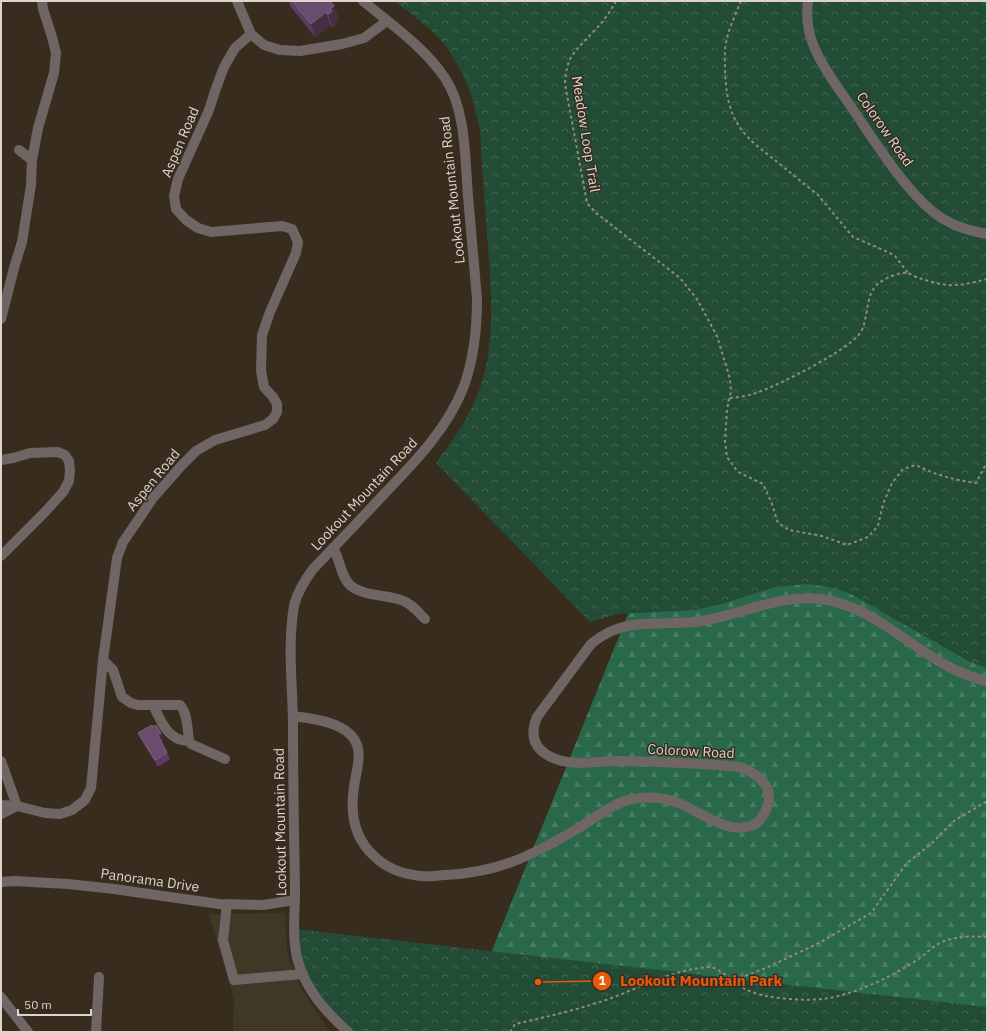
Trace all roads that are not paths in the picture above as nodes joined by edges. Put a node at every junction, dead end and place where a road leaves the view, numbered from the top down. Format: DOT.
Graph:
graph roads {
  1 [pos="42,1"];
  2 [pos="238,1"];
  3 [pos="363,1"];
  4 [pos="808,1"];
  5 [pos="387,21"];
  6 [pos="251,34"];
  7 [pos="19,150"];
  8 [pos="32,160"];
  9 [pos="987,234"];
  10 [pos="1,319"];
  11 [pos="1,460"];
  12 [pos="333,548"];
  13 [pos="1,556"];
  14 [pos="425,619"];
  15 [pos="103,660"];
  16 [pos="987,682"];
  17 [pos="153,705"];
  18 [pos="293,716"];
  19 [pos="188,741"];
  20 [pos="226,759"];
  21 [pos="1,761"];
  22 [pos="1,805"];
  23 [pos="18,806"];
  24 [pos="1,814"];
  25 [pos="1,882"];
  26 [pos="295,900"];
  27 [pos="227,904"];
  28 [pos="303,974"];
  29 [pos="99,977"];
  30 [pos="1,997"];
  31 [pos="28,1032"];
  32 [pos="96,1032"];
  33 [pos="348,1032"];
  1 -- 8 [label="street"];
  2 -- 6 [label="street"];
  3 -- 5 [label="street, Lookout Mountain Road"];
  4 -- 9 [label="street, Colorow Road"];
  5 -- 6 [label="street"];
  5 -- 12 [label="street, Lookout Mountain Road"];
  6 -- 15 [label="street, Aspen Road"];
  7 -- 8 [label="street"];
  8 -- 10 [label="street"];
  11 -- 13 [label="street"];
  12 -- 14 [label="street"];
  12 -- 18 [label="street, Lookout Mountain Road"];
  15 -- 17 [label="street"];
  15 -- 23 [label="street, Aspen Road"];
  16 -- 18 [label="street, Colorow Road"];
  17 -- 19 [label="street"];
  17 -- 19 [label="street"];
  18 -- 26 [label="street, Lookout Mountain Road"];
  19 -- 20 [label="street"];
  21 -- 23 [label="street"];
  22 -- 23 [label="street, Aspen Road"];
  23 -- 24 [label="street"];
  25 -- 27 [label="street, Panorama Drive"];
  26 -- 27 [label="street, Panorama Drive"];
  26 -- 28 [label="street, Lookout Mountain Road"];
  27 -- 28 [label="street"];
  28 -- 33 [label="street, Lookout Mountain Road"];
  29 -- 32 [label="street"];
  30 -- 31 [label="street"];
}
